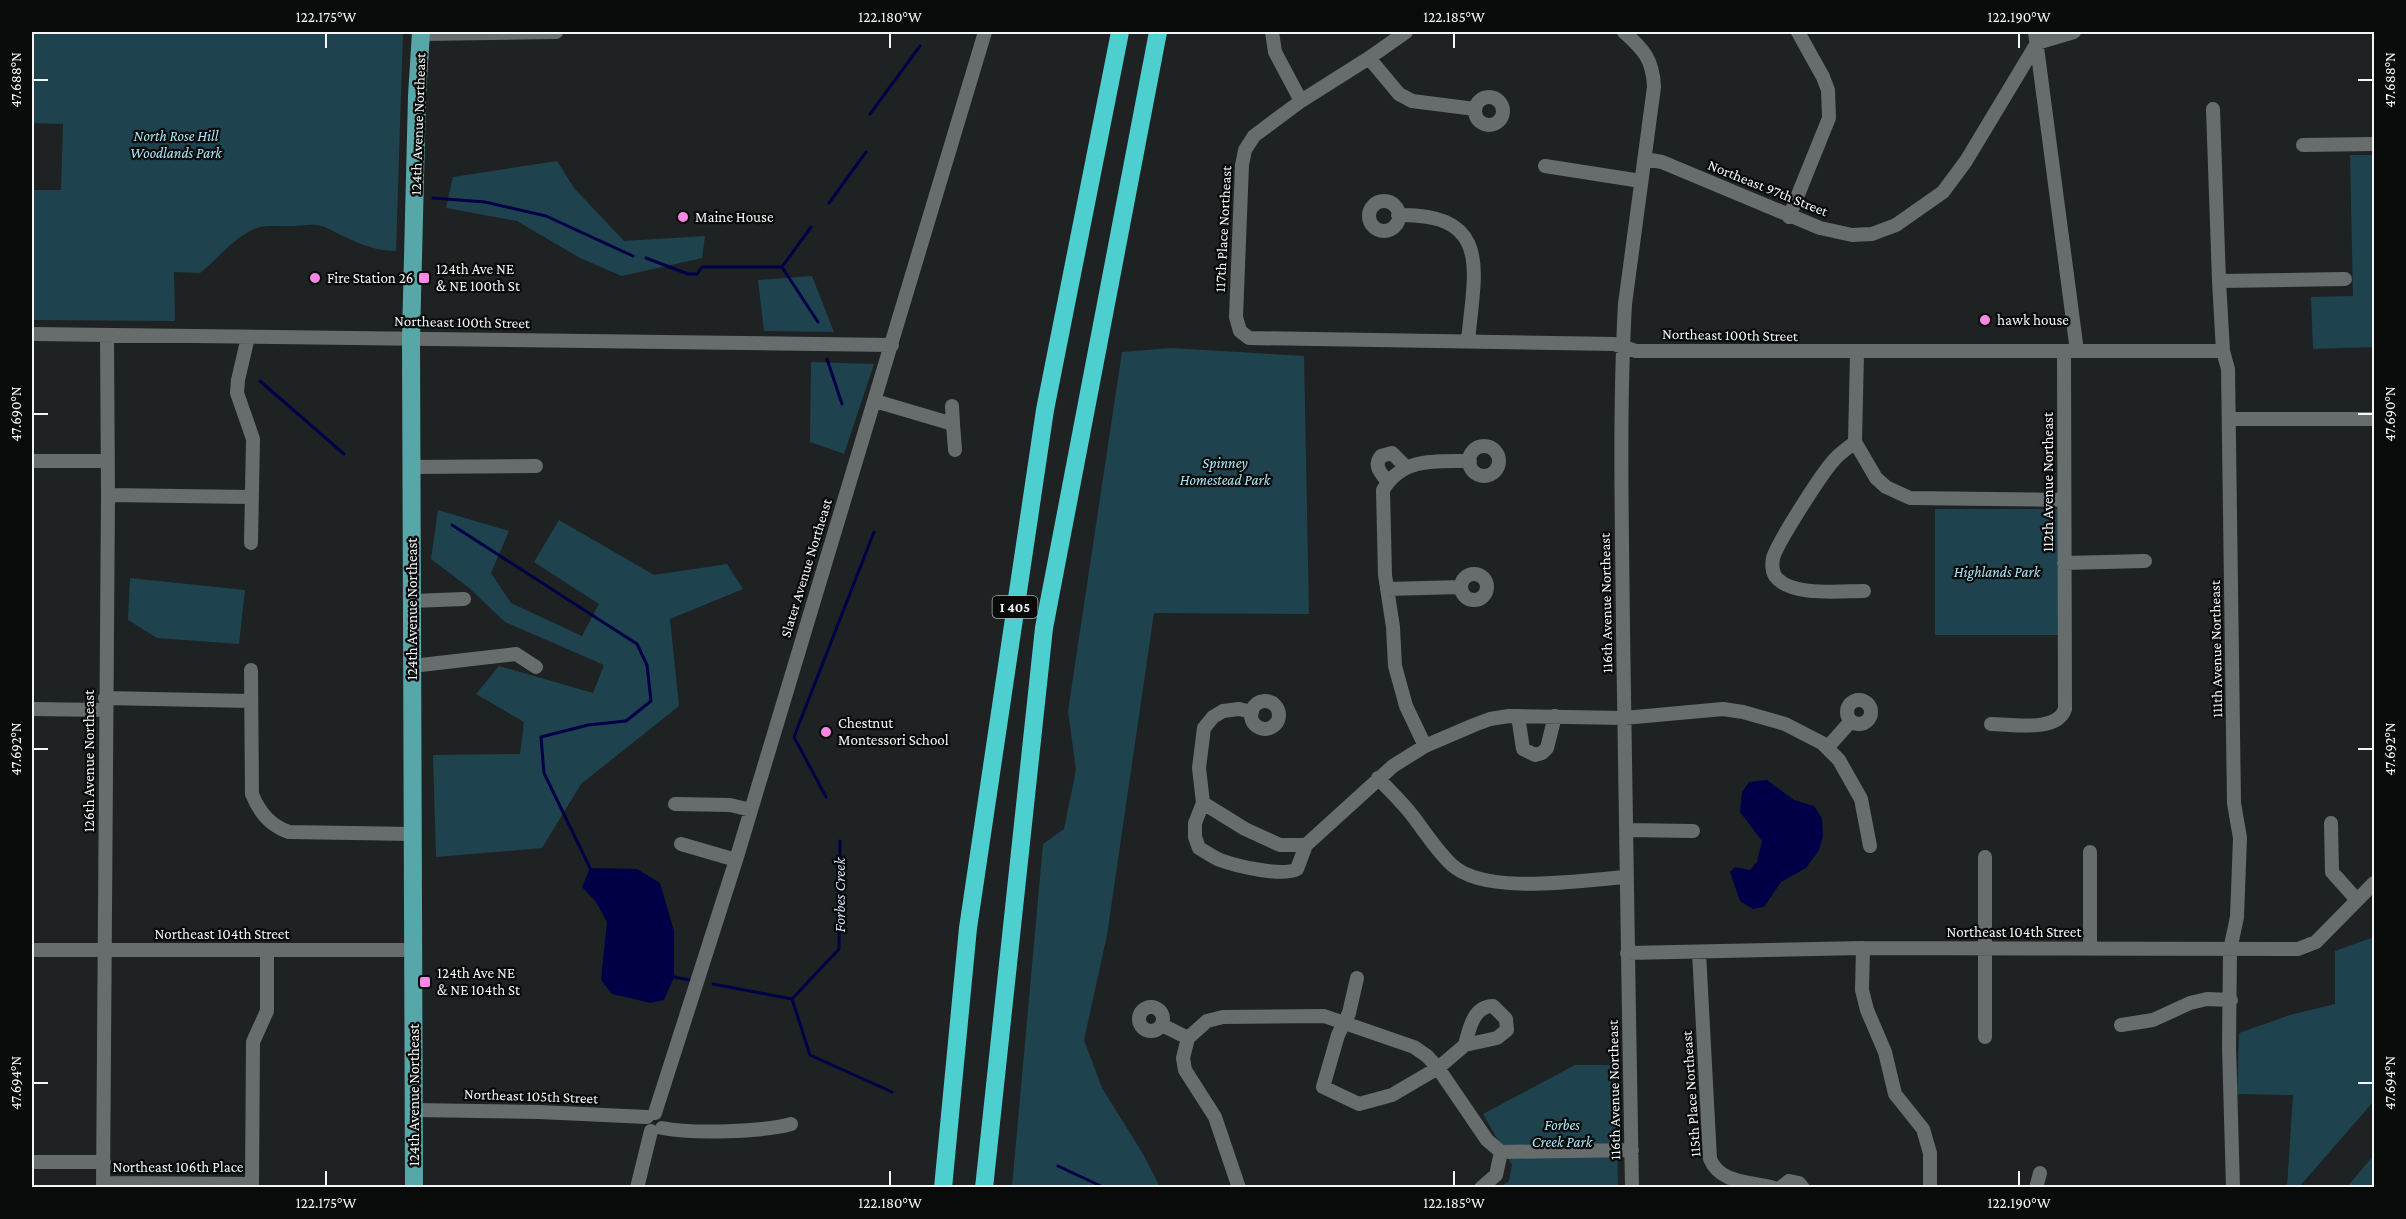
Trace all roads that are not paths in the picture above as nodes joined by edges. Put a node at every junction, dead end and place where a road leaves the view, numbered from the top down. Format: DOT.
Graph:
graph roads {
  1 [pos="556,32"];
  2 [pos="985,32"];
  3 [pos="1120,32"];
  4 [pos="1158,32"];
  5 [pos="1272,32"];
  6 [pos="1406,32"];
  7 [pos="1624,32"];
  8 [pos="1798,32"];
  9 [pos="2074,32"];
  10 [pos="421,33"];
  11 [pos="2036,37"];
  12 [pos="1370,58"];
  13 [pos="1301,101"];
  14 [pos="1475,109"];
  15 [pos="2213,109"];
  16 [pos="2374,144"];
  17 [pos="2303,145"];
  18 [pos="1645,159"];
  19 [pos="1545,166"];
  20 [pos="1641,181"];
  21 [pos="1398,215"];
  22 [pos="1789,217"];
  23 [pos="2345,279"];
  24 [pos="2219,281"];
  25 [pos="1240,331"];
  26 [pos="32,334"];
  27 [pos="107,335"];
  28 [pos="248,337"];
  29 [pos="411,338"];
  30 [pos="1468,341"];
  31 [pos="892,345"];
  32 [pos="1623,347"];
  33 [pos="2071,351"];
  34 [pos="2223,351"];
  35 [pos="1857,353"];
  36 [pos="875,401"];
  37 [pos="952,406"];
  38 [pos="2229,419"];
  39 [pos="2374,419"];
  40 [pos="953,423"];
  41 [pos="1855,442"];
  42 [pos="955,450"];
  43 [pos="32,461"];
  44 [pos="107,461"];
  45 [pos="1470,461"];
  46 [pos="536,466"];
  47 [pos="411,467"];
  48 [pos="1397,474"];
  49 [pos="108,495"];
  50 [pos="250,497"];
  51 [pos="2063,500"];
  52 [pos="251,543"];
  53 [pos="2145,561"];
  54 [pos="2064,563"];
  55 [pos="1461,587"];
  56 [pos="1387,589"];
  57 [pos="1864,591"];
  58 [pos="464,599"];
  59 [pos="412,601"];
  60 [pos="412,666"];
  61 [pos="536,667"];
  62 [pos="251,670"];
  63 [pos="250,701"];
  64 [pos="105,704"];
  65 [pos="32,709"];
  66 [pos="1252,712"];
  67 [pos="1518,716"];
  68 [pos="1556,716"];
  69 [pos="1624,717"];
  70 [pos="1851,721"];
  71 [pos="1990,724"];
  72 [pos="1425,746"];
  73 [pos="1827,748"];
  74 [pos="1378,778"];
  75 [pos="1203,803"];
  76 [pos="675,804"];
  77 [pos="751,810"];
  78 [pos="2331,823"];
  79 [pos="1626,830"];
  80 [pos="1693,831"];
  81 [pos="412,834"];
  82 [pos="681,844"];
  83 [pos="1306,845"];
  84 [pos="1870,846"];
  85 [pos="2090,852"];
  86 [pos="1985,857"];
  87 [pos="736,860"];
  88 [pos="1626,877"];
  89 [pos="2374,883"];
  90 [pos="2358,900"];
  91 [pos="1863,948"];
  92 [pos="1986,948"];
  93 [pos="2090,948"];
  94 [pos="32,950"];
  95 [pos="413,950"];
  96 [pos="2230,950"];
  97 [pos="104,951"];
  98 [pos="267,951"];
  99 [pos="1699,952"];
  100 [pos="1627,953"];
  101 [pos="1357,978"];
  102 [pos="2231,1000"];
  103 [pos="1346,1023"];
  104 [pos="1162,1024"];
  105 [pos="2121,1025"];
  106 [pos="1985,1037"];
  107 [pos="1188,1038"];
  108 [pos="1465,1046"];
  109 [pos="1438,1068"];
  110 [pos="414,1110"];
  111 [pos="651,1115"];
  112 [pos="791,1124"];
  113 [pos="657,1130"];
  114 [pos="1632,1150"];
  115 [pos="1501,1152"];
  116 [pos="32,1162"];
  117 [pos="104,1162"];
  118 [pos="2040,1173"];
  119 [pos="103,1185"];
  120 [pos="414,1188"];
  121 [pos="638,1188"];
  122 [pos="943,1188"];
  123 [pos="984,1188"];
  124 [pos="1239,1188"];
  125 [pos="1481,1188"];
  126 [pos="1632,1188"];
  127 [pos="1774,1188"];
  128 [pos="1780,1188"];
  129 [pos="1803,1188"];
  130 [pos="1930,1188"];
  131 [pos="2036,1188"];
  132 [pos="2233,1188"];
  1 -- 10 [label="street"];
  2 -- 31 [label="street, Slater Avenue Northeast"];
  3 -- 122 [label="highway, I 405"];
  4 -- 123 [label="highway, I 405"];
  5 -- 13 [label="street"];
  6 -- 12 [label="street, 117th Place Northeast"];
  7 -- 18 [label="street, 116th Avenue Northeast"];
  8 -- 22 [label="street"];
  9 -- 11 [label="street"];
  10 -- 29 [label="main road, 124th Avenue Northeast"];
  11 -- 22 [label="street, Northeast 97th Street"];
  11 -- 33 [label="street, 112th Avenue Northeast"];
  12 -- 13 [label="street, 117th Place Northeast"];
  12 -- 14 [label="street"];
  13 -- 25 [label="street, 117th Place Northeast"];
  15 -- 24 [label="street, 111th Avenue Northeast"];
  16 -- 17 [label="street"];
  18 -- 20 [label="street, 116th Avenue Northeast"];
  18 -- 22 [label="street, Northeast 97th Street"];
  19 -- 20 [label="street"];
  20 -- 32 [label="street, 116th Avenue Northeast"];
  21 -- 30 [label="street"];
  23 -- 24 [label="street"];
  24 -- 34 [label="street, 111th Avenue Northeast"];
  25 -- 30 [label="street, Northeast 100th Street"];
  26 -- 27 [label="street, Northeast 100th Street"];
  27 -- 28 [label="street, Northeast 100th Street"];
  27 -- 44 [label="street, 126th Avenue Northeast"];
  28 -- 29 [label="street, Northeast 100th Street"];
  28 -- 50 [label="street"];
  29 -- 31 [label="street, Northeast 100th Street"];
  29 -- 47 [label="main road, 124th Avenue Northeast"];
  30 -- 32 [label="street, Northeast 100th Street"];
  31 -- 36 [label="street, Slater Avenue Northeast"];
  32 -- 35 [label="street, Northeast 100th Street"];
  32 -- 69 [label="street, 116th Avenue Northeast"];
  33 -- 34 [label="street, Northeast 100th Street"];
  33 -- 35 [label="street, Northeast 100th Street"];
  33 -- 51 [label="street, 112th Avenue Northeast"];
  34 -- 38 [label="street, 111th Avenue Northeast"];
  35 -- 41 [label="street"];
  36 -- 40 [label="street"];
  36 -- 77 [label="street, Slater Avenue Northeast"];
  37 -- 40 [label="street"];
  38 -- 39 [label="street"];
  38 -- 96 [label="street, 111th Avenue Northeast"];
  40 -- 42 [label="street"];
  41 -- 51 [label="street"];
  41 -- 57 [label="street"];
  43 -- 44 [label="street"];
  44 -- 49 [label="street, 126th Avenue Northeast"];
  45 -- 48 [label="street"];
  46 -- 47 [label="street"];
  47 -- 59 [label="main road, 124th Avenue Northeast"];
  48 -- 48 [label="street"];
  48 -- 56 [label="street"];
  49 -- 50 [label="street"];
  49 -- 64 [label="street, 126th Avenue Northeast"];
  50 -- 52 [label="street"];
  51 -- 54 [label="street, 112th Avenue Northeast"];
  53 -- 54 [label="street"];
  54 -- 71 [label="street, 112th Avenue Northeast"];
  55 -- 56 [label="street"];
  56 -- 72 [label="street"];
  58 -- 59 [label="street"];
  59 -- 60 [label="main road, 124th Avenue Northeast"];
  60 -- 61 [label="street"];
  60 -- 81 [label="main road, 124th Avenue Northeast"];
  62 -- 63 [label="street"];
  63 -- 64 [label="street"];
  63 -- 81 [label="street"];
  64 -- 65 [label="street"];
  64 -- 97 [label="street, 126th Avenue Northeast"];
  66 -- 75 [label="street"];
  67 -- 68 [label="street"];
  67 -- 68 [label="street"];
  67 -- 72 [label="street"];
  68 -- 69 [label="street"];
  69 -- 73 [label="street"];
  69 -- 79 [label="street, 116th Avenue Northeast"];
  70 -- 73 [label="street"];
  72 -- 74 [label="street"];
  73 -- 84 [label="street"];
  74 -- 83 [label="street"];
  74 -- 88 [label="street"];
  75 -- 83 [label="street"];
  75 -- 83 [label="street"];
  76 -- 77 [label="street"];
  77 -- 87 [label="street, Slater Avenue Northeast"];
  78 -- 90 [label="street"];
  79 -- 80 [label="street"];
  79 -- 88 [label="street, 116th Avenue Northeast"];
  81 -- 95 [label="main road, 124th Avenue Northeast"];
  82 -- 87 [label="street"];
  85 -- 93 [label="street"];
  86 -- 92 [label="street"];
  87 -- 111 [label="street, Slater Avenue Northeast"];
  88 -- 100 [label="street, 116th Avenue Northeast"];
  89 -- 90 [label="street, Northeast 104th Street"];
  90 -- 96 [label="street, Northeast 104th Street"];
  91 -- 92 [label="street, Northeast 104th Street"];
  91 -- 99 [label="street, Northeast 104th Street"];
  91 -- 130 [label="street"];
  92 -- 93 [label="street, Northeast 104th Street"];
  92 -- 106 [label="street"];
  93 -- 96 [label="street, Northeast 104th Street"];
  94 -- 97 [label="street, Northeast 104th Street"];
  95 -- 98 [label="street, Northeast 104th Street"];
  95 -- 110 [label="main road, 124th Avenue Northeast"];
  96 -- 102 [label="street, 111th Avenue Northeast"];
  97 -- 98 [label="street, Northeast 104th Street"];
  97 -- 117 [label="street, 126th Avenue Northeast"];
  98 -- 119 [label="street, Northeast 106th Place"];
  99 -- 100 [label="street, Northeast 104th Street"];
  99 -- 127 [label="street, 115th Place Northeast"];
  100 -- 114 [label="street, 116th Avenue Northeast"];
  101 -- 103 [label="street"];
  102 -- 105 [label="street"];
  102 -- 132 [label="street, 111th Avenue Northeast"];
  103 -- 107 [label="street"];
  103 -- 109 [label="street"];
  103 -- 109 [label="street"];
  104 -- 107 [label="street"];
  107 -- 124 [label="street"];
  108 -- 109 [label="street"];
  109 -- 115 [label="street"];
  110 -- 111 [label="street, Northeast 105th Street"];
  110 -- 120 [label="main road, 124th Avenue Northeast"];
  111 -- 113 [label="street"];
  112 -- 113 [label="street"];
  113 -- 121 [label="street"];
  114 -- 115 [label="street"];
  114 -- 126 [label="street, 116th Avenue Northeast"];
  115 -- 125 [label="street"];
  116 -- 117 [label="street"];
  117 -- 119 [label="street, 126th Avenue Northeast"];
  118 -- 131 [label="street"];
  128 -- 129 [label="street"];
}
